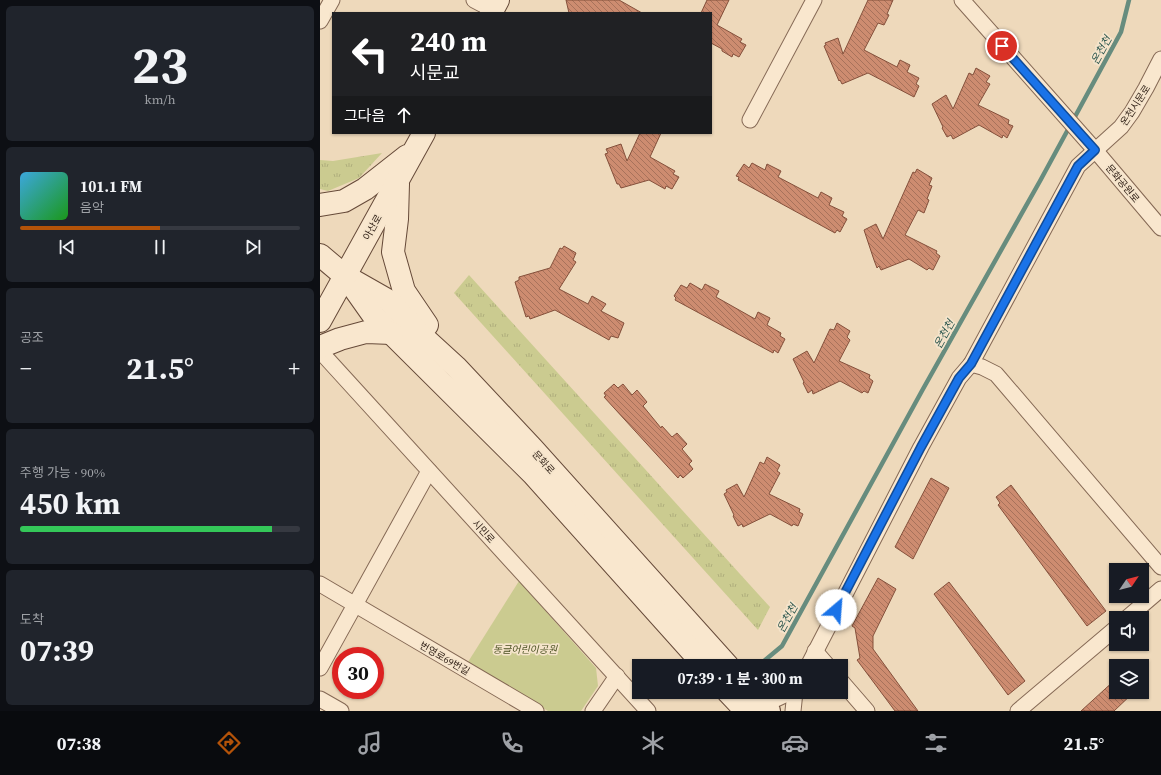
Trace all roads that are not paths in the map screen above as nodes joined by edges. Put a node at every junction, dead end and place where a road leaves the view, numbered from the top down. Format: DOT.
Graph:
graph roads {
  1 [pos="332,0"];
  2 [pos="474,0"];
  3 [pos="814,0"];
  4 [pos="962,0"];
  5 [pos="494,8"];
  6 [pos="320,21"];
  7 [pos="1161,59"];
  8 [pos="750,120"];
  9 [pos="420,141"];
  10 [pos="1095,150"];
  11 [pos="399,179"];
  12 [pos="320,205"];
  13 [pos="1161,228"];
  14 [pos="320,256"];
  15 [pos="345,276"];
  16 [pos="320,321"];
  17 [pos="392,334"];
  18 [pos="320,347"];
  19 [pos="320,351"];
  20 [pos="971,364"];
  21 [pos="456,367"];
  22 [pos="429,471"];
  23 [pos="1161,567"];
  24 [pos="320,584"];
  25 [pos="1161,589"];
  26 [pos="355,605"];
  27 [pos="1135,611"];
  28 [pos="1109,634"];
  29 [pos="815,651"];
  30 [pos="699,659"];
  31 [pos="722,659"];
  32 [pos="811,659"];
  33 [pos="822,659"];
  34 [pos="320,668"];
  35 [pos="617,676"];
  36 [pos="848,689"];
  37 [pos="320,698"];
  38 [pos="747,699"];
  39 [pos="774,699"];
  40 [pos="794,699"];
  41 [pos="761,704"];
  42 [pos="341,711"];
  43 [pos="536,711"];
  44 [pos="593,711"];
  45 [pos="648,711"];
  46 [pos="793,711"];
  47 [pos="867,711"];
  48 [pos="1018,711"];
  1 -- 6 [label="street"];
  2 -- 5 [label="street"];
  3 -- 8 [label="street"];
  4 -- 10 [label="street, 문화공원로"];
  7 -- 10 [label="street, 온천시문로"];
  9 -- 11 [label="main road, 아산로"];
  9 -- 12 [label="main road"];
  10 -- 13 [label="street, 문화공원로"];
  10 -- 20 [label="street, 온천시문로"];
  11 -- 15 [label="main road, 아산로"];
  11 -- 21 [label="main road"];
  14 -- 15 [label="main road, 문화로"];
  15 -- 16 [label="main road, 아산로"];
  15 -- 17 [label="main road, 문화로"];
  15 -- 21 [label="main road, 문화로"];
  17 -- 18 [label="main road"];
  17 -- 30 [label="main road, 문화로"];
  19 -- 22 [label="street, 시민로"];
  20 -- 23 [label="street"];
  20 -- 29 [label="street, 온천시문로"];
  21 -- 31 [label="main road, 문화로"];
  22 -- 26 [label="street"];
  22 -- 35 [label="street, 시민로"];
  24 -- 26 [label="street, 번영로69번길"];
  25 -- 27 [label="street"];
  26 -- 34 [label="street"];
  26 -- 43 [label="street, 번영로69번길"];
  28 -- 48 [label="street"];
  29 -- 32 [label="street, 온천시문로"];
  29 -- 33 [label="street"];
  35 -- 44 [label="street"];
  35 -- 45 [label="street, 시민로"];
  36 -- 47 [label="street"];
  37 -- 42 [label="street"];
  38 -- 41 [label="main road"];
  39 -- 41 [label="street"];
  40 -- 46 [label="street"];
}
